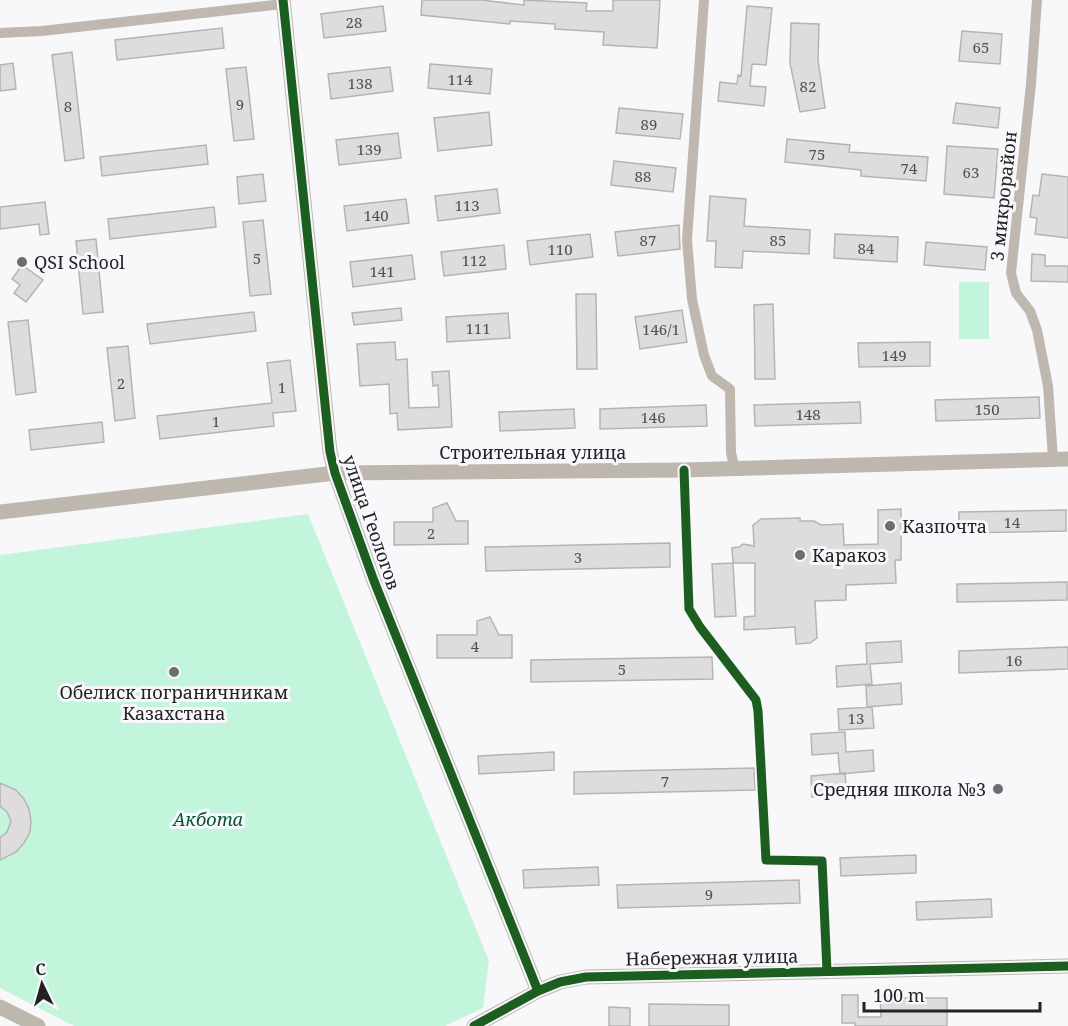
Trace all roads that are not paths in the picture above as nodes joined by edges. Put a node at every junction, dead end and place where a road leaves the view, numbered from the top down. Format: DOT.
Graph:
graph roads {
  1 [pos="704,0"];
  2 [pos="1037,0"];
  3 [pos="283,2"];
  4 [pos="0,33"];
  5 [pos="1060,459"];
  6 [pos="735,469"];
  7 [pos="684,470"];
  8 [pos="335,473"];
  9 [pos="0,512"];
  10 [pos="1068,966"];
  11 [pos="827,971"];
  12 [pos="538,991"];
  13 [pos="0,1007"];
  14 [pos="38,1026"];
  15 [pos="474,1026"];
  1 -- 6 [label="street"];
  2 -- 5 [label="street, 3 микрорайон"];
  3 -- 4 [label="street"];
  3 -- 8 [label="street, улица Геологов"];
  5 -- 6 [label="street, Строительная улица"];
  6 -- 7 [label="street, Строительная улица"];
  7 -- 8 [label="street, Строительная улица"];
  7 -- 11 [label="street"];
  8 -- 9 [label="street, Строительная улица"];
  8 -- 12 [label="street, улица Геологов"];
  10 -- 11 [label="street, Набережная улица"];
  11 -- 12 [label="street, Набережная улица"];
  12 -- 15 [label="street, Набережная улица"];
  13 -- 14 [label="street"];
}
